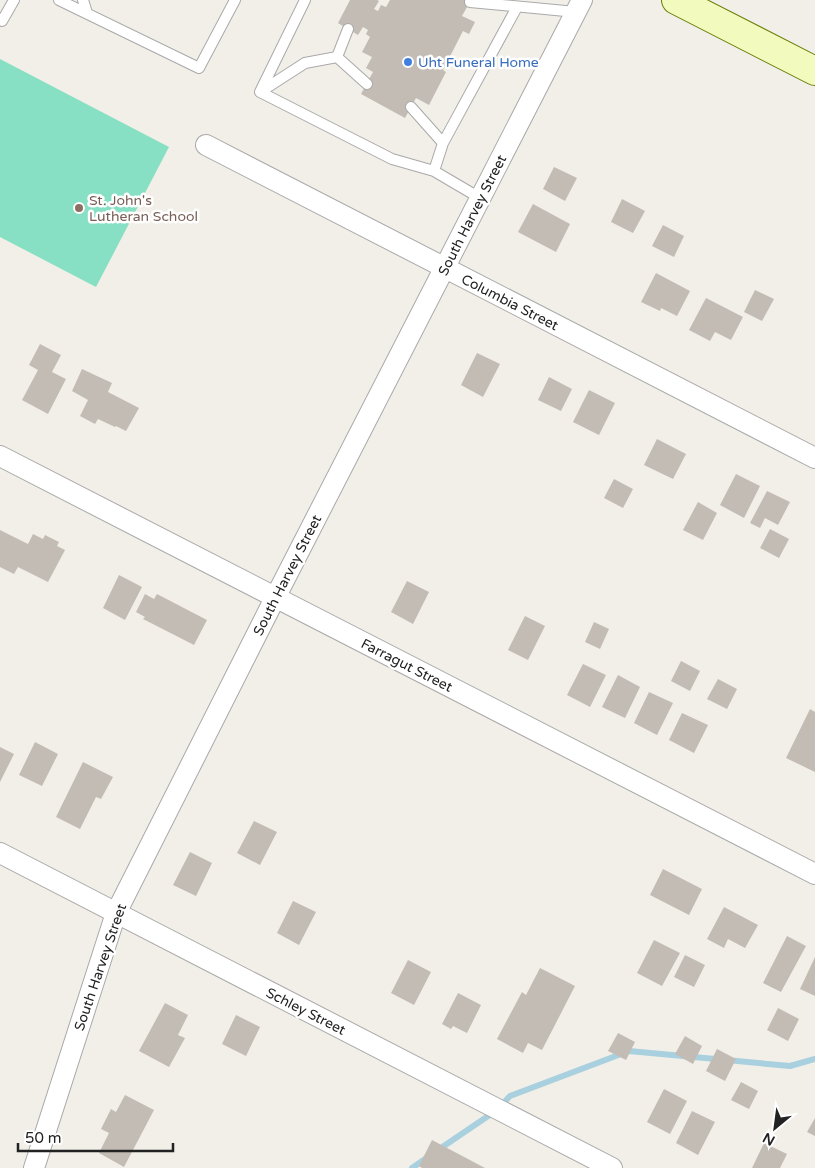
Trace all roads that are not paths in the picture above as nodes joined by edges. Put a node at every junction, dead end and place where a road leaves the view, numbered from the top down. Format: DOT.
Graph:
graph roads {
  1 [pos="14,0"];
  2 [pos="59,0"];
  3 [pos="83,0"];
  4 [pos="235,0"];
  5 [pos="305,0"];
  6 [pos="676,0"];
  7 [pos="470,2"];
  8 [pos="579,6"];
  9 [pos="516,7"];
  10 [pos="86,13"];
  11 [pos="0,19"];
  12 [pos="348,29"];
  13 [pos="337,57"];
  14 [pos="815,71"];
  15 [pos="367,84"];
  16 [pos="260,92"];
  17 [pos="411,107"];
  18 [pos="443,143"];
  19 [pos="206,145"];
  20 [pos="434,170"];
  21 [pos="480,198"];
  22 [pos="444,268"];
  23 [pos="0,456"];
  24 [pos="815,458"];
  25 [pos="275,598"];
  26 [pos="0,853"];
  27 [pos="815,874"];
  28 [pos="116,913"];
  29 [pos="34,1168"];
  30 [pos="612,1168"];
  1 -- 11 [label="lane"];
  2 -- 10 [label="lane"];
  3 -- 10 [label="lane"];
  4 -- 10 [label="lane"];
  5 -- 16 [label="lane"];
  6 -- 14 [label="street"];
  7 -- 9 [label="lane"];
  8 -- 9 [label="lane"];
  8 -- 21 [label="street, South Harvey Street"];
  9 -- 18 [label="lane"];
  12 -- 13 [label="lane"];
  13 -- 15 [label="lane"];
  13 -- 16 [label="lane"];
  16 -- 20 [label="lane"];
  17 -- 18 [label="lane"];
  18 -- 20 [label="lane"];
  19 -- 22 [label="street, Columbia Street"];
  20 -- 21 [label="lane"];
  21 -- 22 [label="street, South Harvey Street"];
  22 -- 24 [label="street, Columbia Street"];
  22 -- 25 [label="street, South Harvey Street"];
  23 -- 25 [label="street, Farragut Street"];
  25 -- 27 [label="street, Farragut Street"];
  25 -- 28 [label="street, South Harvey Street"];
  26 -- 28 [label="street, Schley Street"];
  28 -- 29 [label="street, South Harvey Street"];
  28 -- 30 [label="street, Schley Street"];
}
